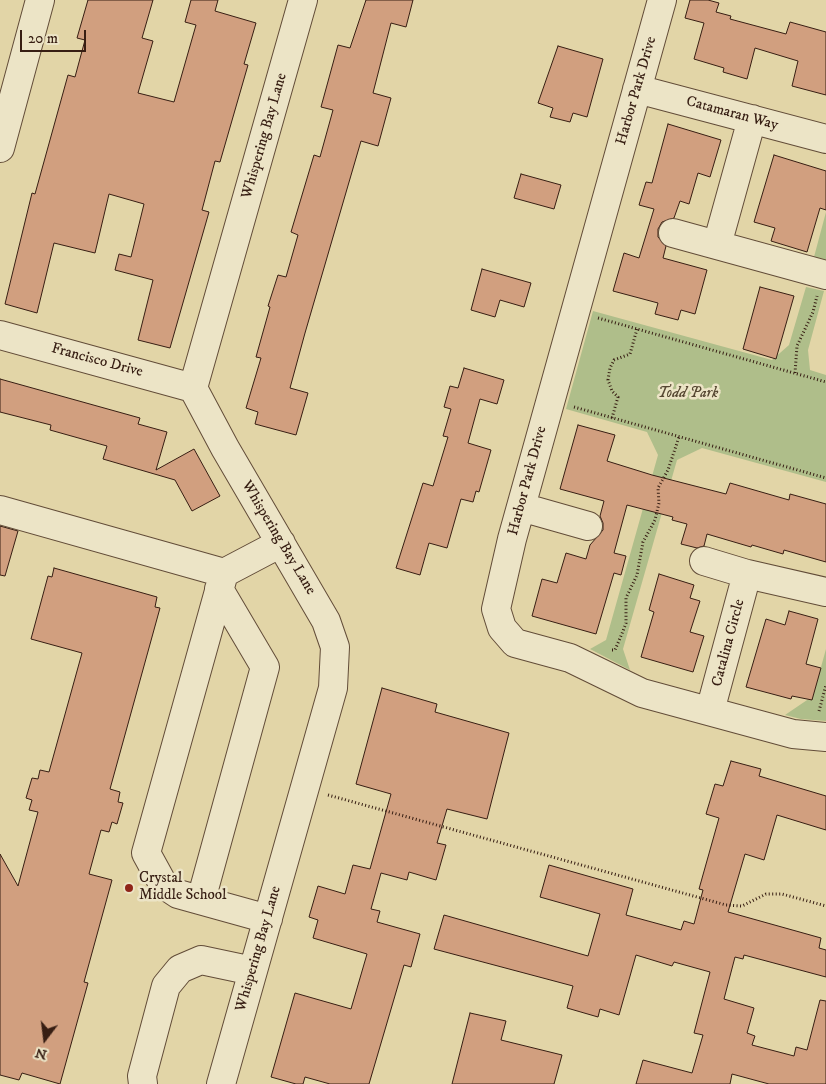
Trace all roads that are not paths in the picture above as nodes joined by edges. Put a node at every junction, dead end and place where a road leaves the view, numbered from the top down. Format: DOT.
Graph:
graph roads {
  1 [pos="40,0"];
  2 [pos="303,0"];
  3 [pos="662,0"];
  4 [pos="637,89"];
  5 [pos="752,119"];
  6 [pos="826,139"];
  7 [pos="0,148"];
  8 [pos="673,233"];
  9 [pos="717,245"];
  10 [pos="822,281"];
  11 [pos="0,335"];
  12 [pos="193,388"];
  13 [pos="521,508"];
  14 [pos="0,510"];
  15 [pos="588,526"];
  16 [pos="281,543"];
  17 [pos="704,561"];
  18 [pos="747,574"];
  19 [pos="221,581"];
  20 [pos="826,592"];
  21 [pos="710,711"];
  22 [pos="826,737"];
  23 [pos="200,900"];
  24 [pos="268,919"];
  25 [pos="253,971"];
  26 [pos="143,1084"];
  27 [pos="221,1084"];
  1 -- 7 [label="street"];
  2 -- 12 [label="street, Whispering Bay Lane"];
  3 -- 4 [label="street, Harbor Park Drive"];
  4 -- 5 [label="street, Catamaran Way"];
  4 -- 13 [label="street, Harbor Park Drive"];
  5 -- 6 [label="street, Catamaran Way"];
  5 -- 9 [label="street"];
  8 -- 9 [label="street"];
  9 -- 10 [label="street"];
  11 -- 12 [label="street, Francisco Drive"];
  12 -- 16 [label="street, Whispering Bay Lane"];
  13 -- 15 [label="street"];
  13 -- 21 [label="street, Harbor Park Drive"];
  14 -- 19 [label="street"];
  16 -- 19 [label="street"];
  16 -- 24 [label="street, Whispering Bay Lane"];
  17 -- 18 [label="street"];
  18 -- 20 [label="street"];
  18 -- 21 [label="street, Catalina Circle"];
  19 -- 23 [label="street"];
  19 -- 23 [label="street"];
  21 -- 22 [label="street, Harbor Park Drive"];
  23 -- 24 [label="street"];
  24 -- 25 [label="street, Whispering Bay Lane"];
  25 -- 26 [label="street"];
  25 -- 27 [label="street, Whispering Bay Lane"];
}
